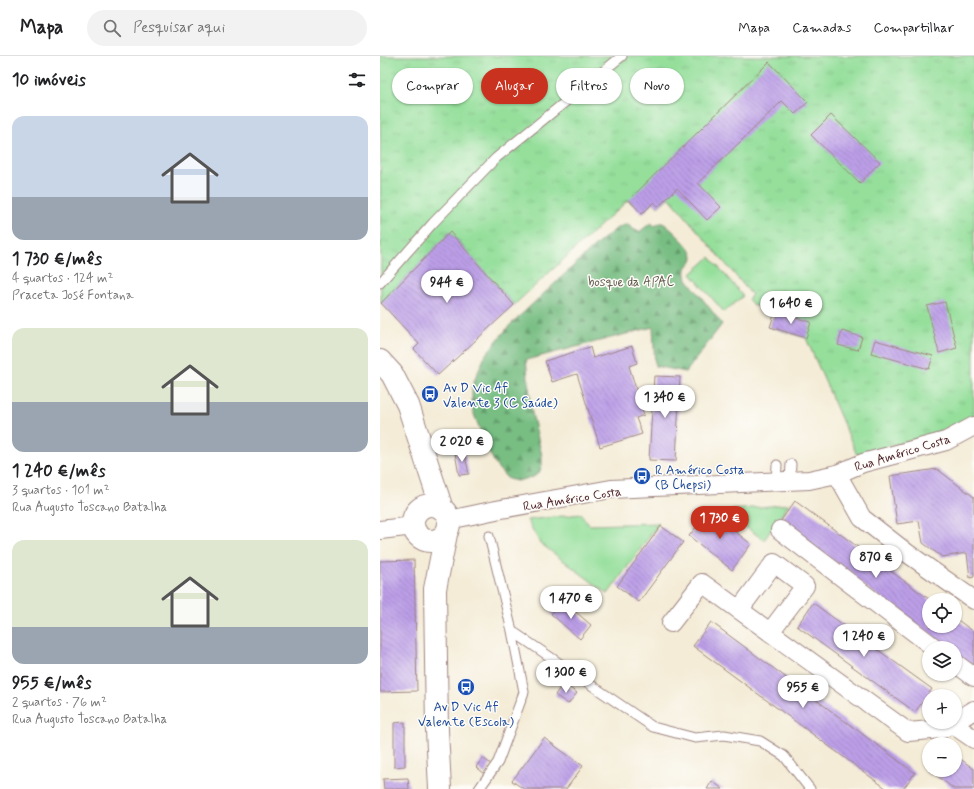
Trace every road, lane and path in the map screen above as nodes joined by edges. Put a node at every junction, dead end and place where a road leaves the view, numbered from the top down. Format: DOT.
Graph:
graph roads {
  1 [pos="622,56"];
  2 [pos="380,283"];
  3 [pos="380,361"];
  4 [pos="974,426"];
  5 [pos="425,455"];
  6 [pos="837,474"];
  7 [pos="446,521"];
  8 [pos="417,526"];
  9 [pos="380,530"];
  10 [pos="780,530"];
  11 [pos="489,536"];
  12 [pos="435,589"];
  13 [pos="974,600"];
  14 [pos="739,610"];
  15 [pos="671,623"];
  16 [pos="512,631"];
  17 [pos="770,632"];
  18 [pos="926,641"];
  19 [pos="962,668"];
  20 [pos="974,677"];
  21 [pos="974,710"];
  22 [pos="962,718"];
  23 [pos="942,729"];
  24 [pos="959,729"];
  25 [pos="974,739"];
  26 [pos="440,789"];
  27 [pos="479,789"];
  28 [pos="810,789"];
  1 -- 2 [label="lane"];
  3 -- 5 [label="street"];
  4 -- 6 [label="street, Rua Américo Costa"];
  5 -- 7 [label="street"];
  5 -- 8 [label="street"];
  6 -- 7 [label="street, Rua Américo Costa"];
  6 -- 13 [label="street"];
  7 -- 8 [label="street"];
  7 -- 8 [label="street"];
  7 -- 12 [label="street"];
  8 -- 9 [label="street"];
  8 -- 12 [label="street"];
  10 -- 18 [label="street"];
  11 -- 16 [label="lane"];
  12 -- 26 [label="street"];
  14 -- 15 [label="street"];
  14 -- 17 [label="street"];
  14 -- 17 [label="street"];
  16 -- 27 [label="lane"];
  16 -- 28 [label="lane"];
  17 -- 23 [label="street"];
  19 -- 20 [label="street"];
  21 -- 22 [label="street"];
  24 -- 25 [label="street"];
}
